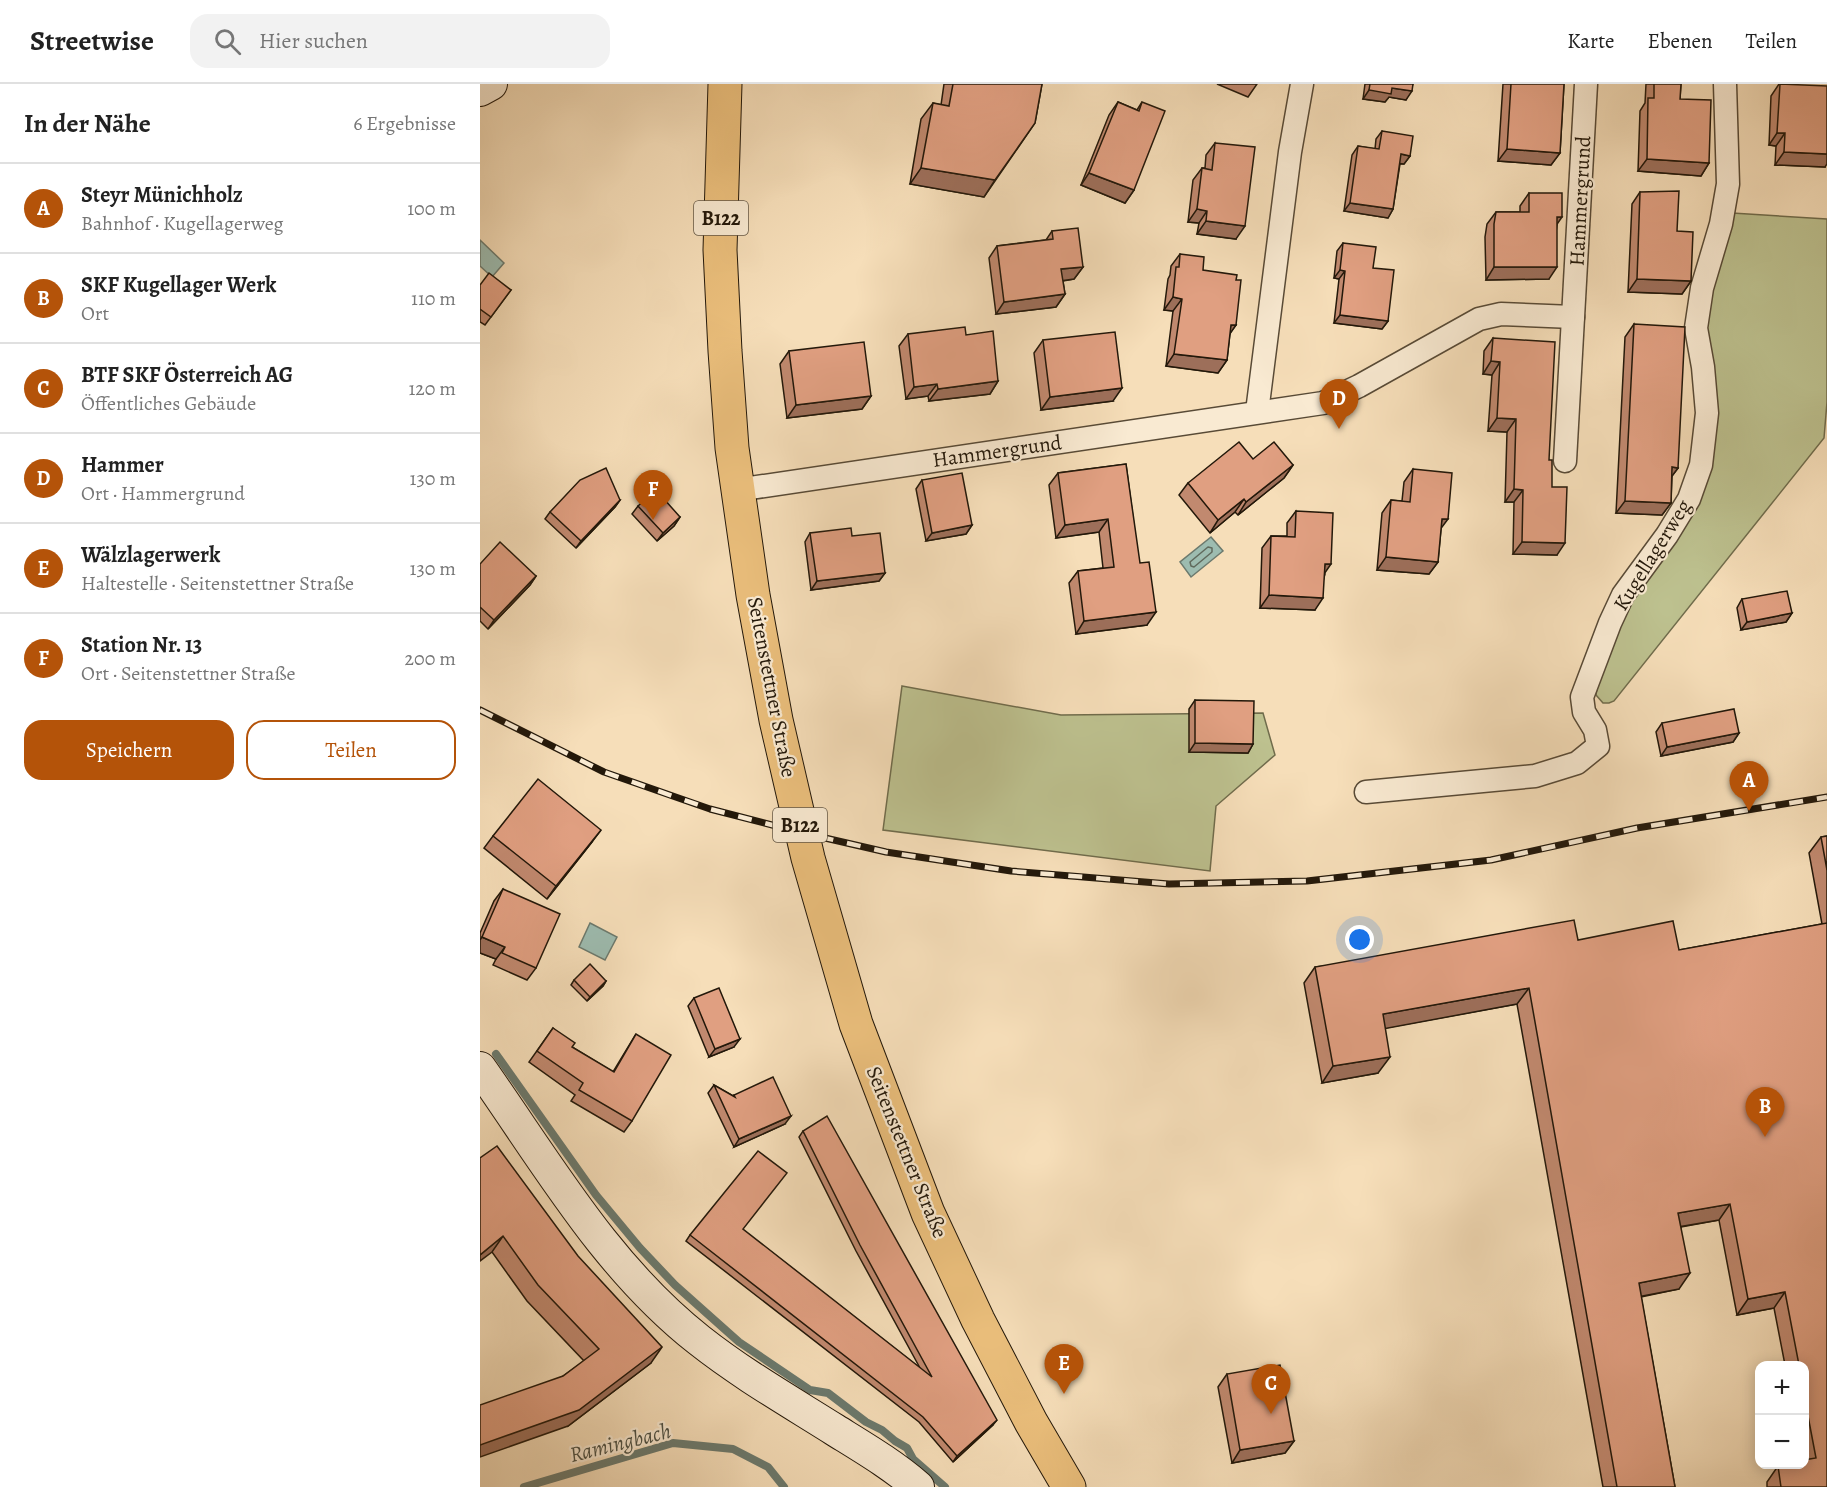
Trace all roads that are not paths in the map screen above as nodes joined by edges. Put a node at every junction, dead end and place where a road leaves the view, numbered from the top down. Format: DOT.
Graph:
graph roads {
  1 [pos="491,84"];
  2 [pos="725,84"];
  3 [pos="1302,84"];
  4 [pos="1586,84"];
  5 [pos="1725,84"];
  6 [pos="480,90"];
  7 [pos="1573,318"];
  8 [pos="1257,412"];
  9 [pos="1565,460"];
  10 [pos="737,490"];
  11 [pos="1366,792"];
  12 [pos="480,1068"];
  13 [pos="918,1487"];
  14 [pos="1069,1487"];
  1 -- 6 [label="main road"];
  2 -- 10 [label="main road, Seitenstettner Straße / B122"];
  3 -- 8 [label="street"];
  4 -- 7 [label="street, Hammergrund"];
  5 -- 11 [label="street, Kugellagerweg"];
  7 -- 8 [label="street, Hammergrund"];
  7 -- 9 [label="street, Hammergrund"];
  8 -- 10 [label="street, Hammergrund"];
  10 -- 14 [label="main road, Seitenstettner Straße / B122"];
  12 -- 13 [label="main road"];
}
